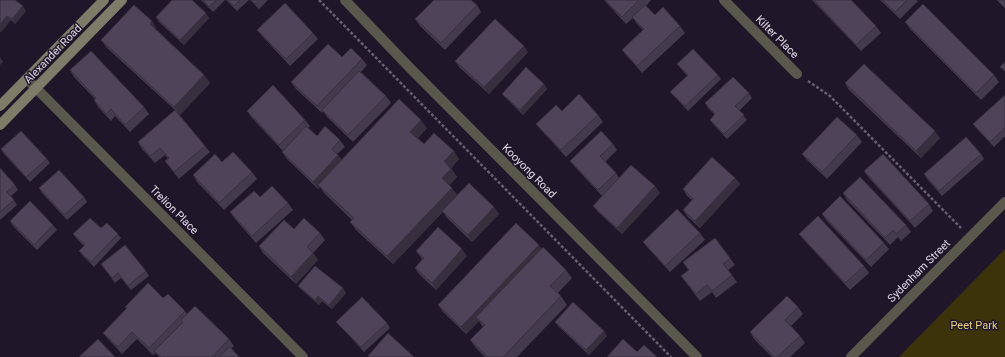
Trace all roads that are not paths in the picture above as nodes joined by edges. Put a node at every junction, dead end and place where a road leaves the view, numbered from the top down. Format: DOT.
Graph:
graph roads {
  1 [pos="104,0"];
  2 [pos="122,0"];
  3 [pos="345,0"];
  4 [pos="724,0"];
  5 [pos="797,74"];
  6 [pos="27,80"];
  7 [pos="37,88"];
  8 [pos="0,106"];
  9 [pos="0,125"];
  10 [pos="1005,202"];
  11 [pos="303,357"];
  12 [pos="697,357"];
  13 [pos="851,357"];
  1 -- 6 [label="main road, Alexander Road"];
  2 -- 7 [label="main road, Alexander Road"];
  3 -- 12 [label="street, Kooyong Road"];
  4 -- 5 [label="street, Kilter Place"];
  6 -- 7 [label="street, Trelion Place"];
  6 -- 8 [label="main road, Alexander Road"];
  7 -- 9 [label="main road, Alexander Road"];
  7 -- 11 [label="street, Trelion Place"];
  10 -- 13 [label="street, Sydenham Street"];
}
